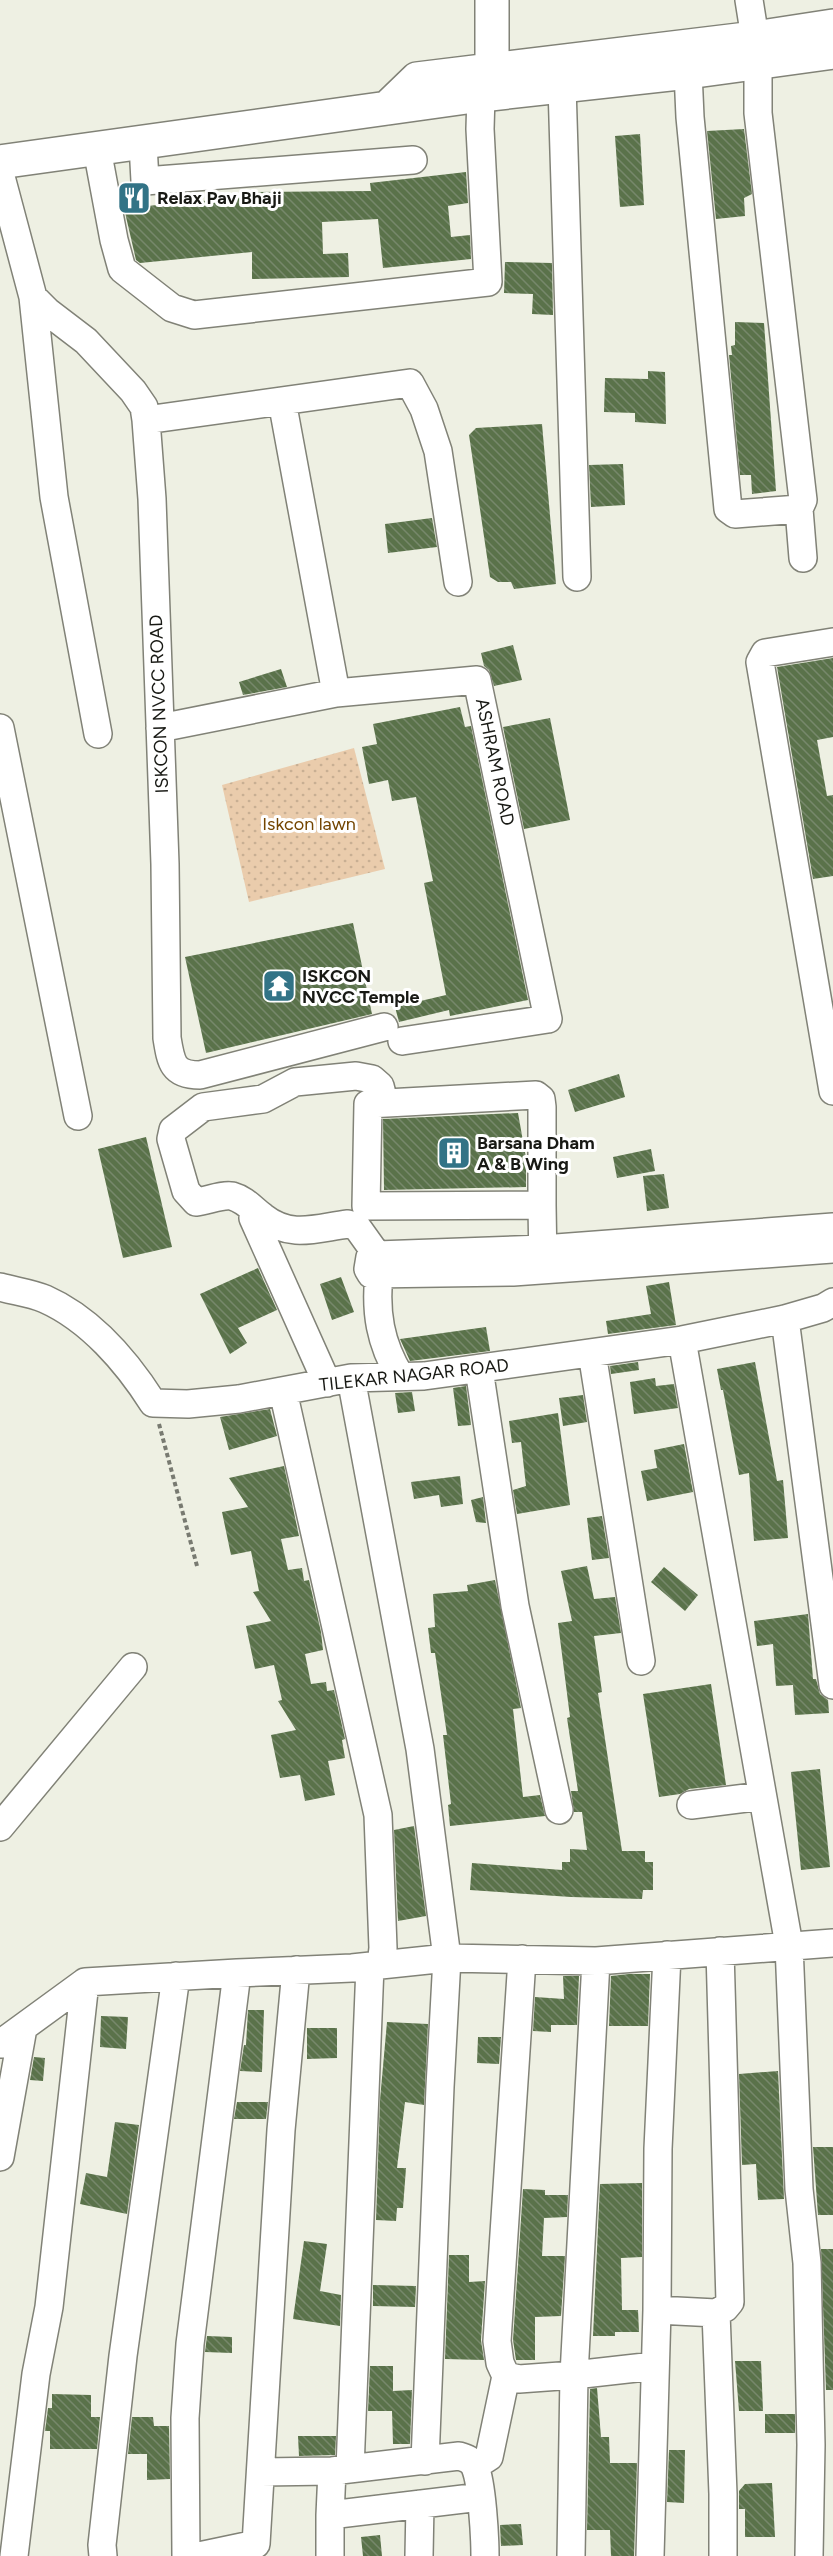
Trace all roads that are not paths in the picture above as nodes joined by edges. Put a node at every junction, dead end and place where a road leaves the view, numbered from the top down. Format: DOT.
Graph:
graph roads {
  1 [pos="492,0"];
  2 [pos="749,0"];
  3 [pos="833,26"];
  4 [pos="757,50"];
  5 [pos="833,52"];
  6 [pos="688,72"];
  7 [pos="486,83"];
  8 [pos="562,86"];
  9 [pos="143,144"];
  10 [pos="97,149"];
  11 [pos="413,160"];
  12 [pos="0,162"];
  13 [pos="0,173"];
  14 [pos="33,297"];
  15 [pos="282,401"];
  16 [pos="146,420"];
  17 [pos="799,508"];
  18 [pos="802,558"];
  19 [pos="577,577"];
  20 [pos="458,582"];
  21 [pos="833,642"];
  22 [pos="336,693"];
  23 [pos="0,728"];
  24 [pos="160,728"];
  25 [pos="99,734"];
  26 [pos="393,1034"];
  27 [pos="833,1091"];
  28 [pos="384,1102"];
  29 [pos="78,1116"];
  30 [pos="542,1204"];
  31 [pos="253,1218"];
  32 [pos="833,1227"];
  33 [pos="833,1249"];
  34 [pos="543,1259"];
  35 [pos="378,1265"];
  36 [pos="0,1287"];
  37 [pos="833,1302"];
  38 [pos="785,1319"];
  39 [pos="682,1340"];
  40 [pos="592,1353"];
  41 [pos="479,1369"];
  42 [pos="400,1376"];
  43 [pos="339,1381"];
  44 [pos="283,1391"];
  45 [pos="641,1661"];
  46 [pos="133,1667"];
  47 [pos="833,1685"];
  48 [pos="762,1796"];
  49 [pos="691,1805"];
  50 [pos="560,1810"];
  51 [pos="0,1827"];
  52 [pos="833,1943"];
  53 [pos="789,1945"];
  54 [pos="720,1951"];
  55 [pos="667,1955"];
  56 [pos="447,1958"];
  57 [pos="522,1959"];
  58 [pos="596,1961"];
  59 [pos="375,1966"];
  60 [pos="296,1970"];
  61 [pos="237,1973"];
  62 [pos="176,1976"];
  63 [pos="85,1982"];
  64 [pos="23,2028"];
  65 [pos="0,2044"];
  66 [pos="0,2157"];
  67 [pos="657,2310"];
  68 [pos="716,2313"];
  69 [pos="654,2366"];
  70 [pos="573,2375"];
  71 [pos="506,2376"];
  72 [pos="425,2460"];
  73 [pos="475,2466"];
  74 [pos="341,2470"];
  75 [pos="261,2472"];
  76 [pos="480,2497"];
  77 [pos="420,2504"];
  78 [pos="330,2515"];
  79 [pos="256,2550"];
  80 [pos="14,2556"];
  81 [pos="103,2556"];
  82 [pos="186,2556"];
  83 [pos="199,2556"];
  84 [pos="330,2556"];
  85 [pos="420,2556"];
  86 [pos="485,2556"];
  87 [pos="571,2556"];
  88 [pos="650,2556"];
  89 [pos="723,2556"];
  90 [pos="809,2556"];
  1 -- 7 [label="highway"];
  2 -- 4 [label="street"];
  3 -- 4 [label="highway"];
  4 -- 5 [label="highway"];
  4 -- 6 [label="highway"];
  4 -- 7 [label="highway"];
  4 -- 17 [label="street"];
  6 -- 8 [label="highway"];
  6 -- 17 [label="street"];
  7 -- 8 [label="highway"];
  7 -- 9 [label="highway"];
  7 -- 10 [label="street"];
  8 -- 19 [label="street"];
  9 -- 10 [label="highway"];
  9 -- 11 [label="street"];
  10 -- 12 [label="highway"];
  13 -- 14 [label="street"];
  14 -- 16 [label="street, ISKCON NVCC ROAD"];
  14 -- 25 [label="street"];
  15 -- 16 [label="street"];
  15 -- 20 [label="street"];
  15 -- 22 [label="street"];
  16 -- 24 [label="street, ISKCON NVCC ROAD"];
  17 -- 18 [label="street"];
  21 -- 27 [label="street"];
  22 -- 24 [label="street"];
  22 -- 26 [label="street, ASHRAM ROAD"];
  23 -- 29 [label="street"];
  24 -- 26 [label="street, ISKCON NVCC ROAD"];
  28 -- 30 [label="street"];
  28 -- 30 [label="street"];
  28 -- 35 [label="street"];
  30 -- 34 [label="street"];
  31 -- 43 [label="street"];
  32 -- 34 [label="street"];
  33 -- 34 [label="street"];
  34 -- 35 [label="street"];
  35 -- 42 [label="street"];
  36 -- 44 [label="street, TILEKAR NAGAR ROAD"];
  37 -- 38 [label="street, TILEKAR NAGAR ROAD"];
  38 -- 39 [label="street, TILEKAR NAGAR ROAD"];
  38 -- 47 [label="street"];
  39 -- 40 [label="street, TILEKAR NAGAR ROAD"];
  39 -- 48 [label="street"];
  40 -- 41 [label="street, TILEKAR NAGAR ROAD"];
  40 -- 45 [label="street"];
  41 -- 42 [label="street, TILEKAR NAGAR ROAD"];
  41 -- 50 [label="street"];
  42 -- 43 [label="street, TILEKAR NAGAR ROAD"];
  43 -- 44 [label="street, TILEKAR NAGAR ROAD"];
  43 -- 56 [label="street"];
  44 -- 59 [label="street"];
  46 -- 51 [label="street"];
  48 -- 49 [label="street"];
  48 -- 53 [label="street"];
  52 -- 53 [label="street"];
  53 -- 54 [label="street"];
  53 -- 90 [label="street"];
  54 -- 55 [label="street"];
  54 -- 68 [label="street"];
  55 -- 58 [label="street"];
  55 -- 67 [label="street"];
  56 -- 57 [label="street"];
  56 -- 59 [label="street"];
  56 -- 72 [label="street"];
  57 -- 58 [label="street"];
  57 -- 71 [label="street"];
  58 -- 70 [label="street"];
  59 -- 60 [label="street"];
  59 -- 74 [label="street"];
  60 -- 61 [label="street"];
  60 -- 75 [label="street"];
  61 -- 62 [label="street"];
  61 -- 82 [label="street"];
  62 -- 63 [label="street"];
  62 -- 81 [label="street"];
  63 -- 64 [label="street"];
  63 -- 80 [label="street"];
  64 -- 65 [label="street"];
  64 -- 66 [label="street"];
  67 -- 68 [label="street"];
  67 -- 69 [label="street"];
  68 -- 89 [label="street"];
  69 -- 70 [label="street"];
  69 -- 88 [label="street"];
  70 -- 71 [label="street"];
  70 -- 87 [label="street"];
  71 -- 73 [label="street"];
  72 -- 73 [label="street"];
  72 -- 74 [label="street"];
  73 -- 76 [label="street"];
  74 -- 75 [label="street"];
  74 -- 78 [label="street"];
  75 -- 79 [label="street"];
  76 -- 77 [label="street"];
  76 -- 86 [label="street"];
  77 -- 78 [label="street"];
  77 -- 85 [label="street"];
  78 -- 84 [label="street"];
  79 -- 83 [label="street"];
}
